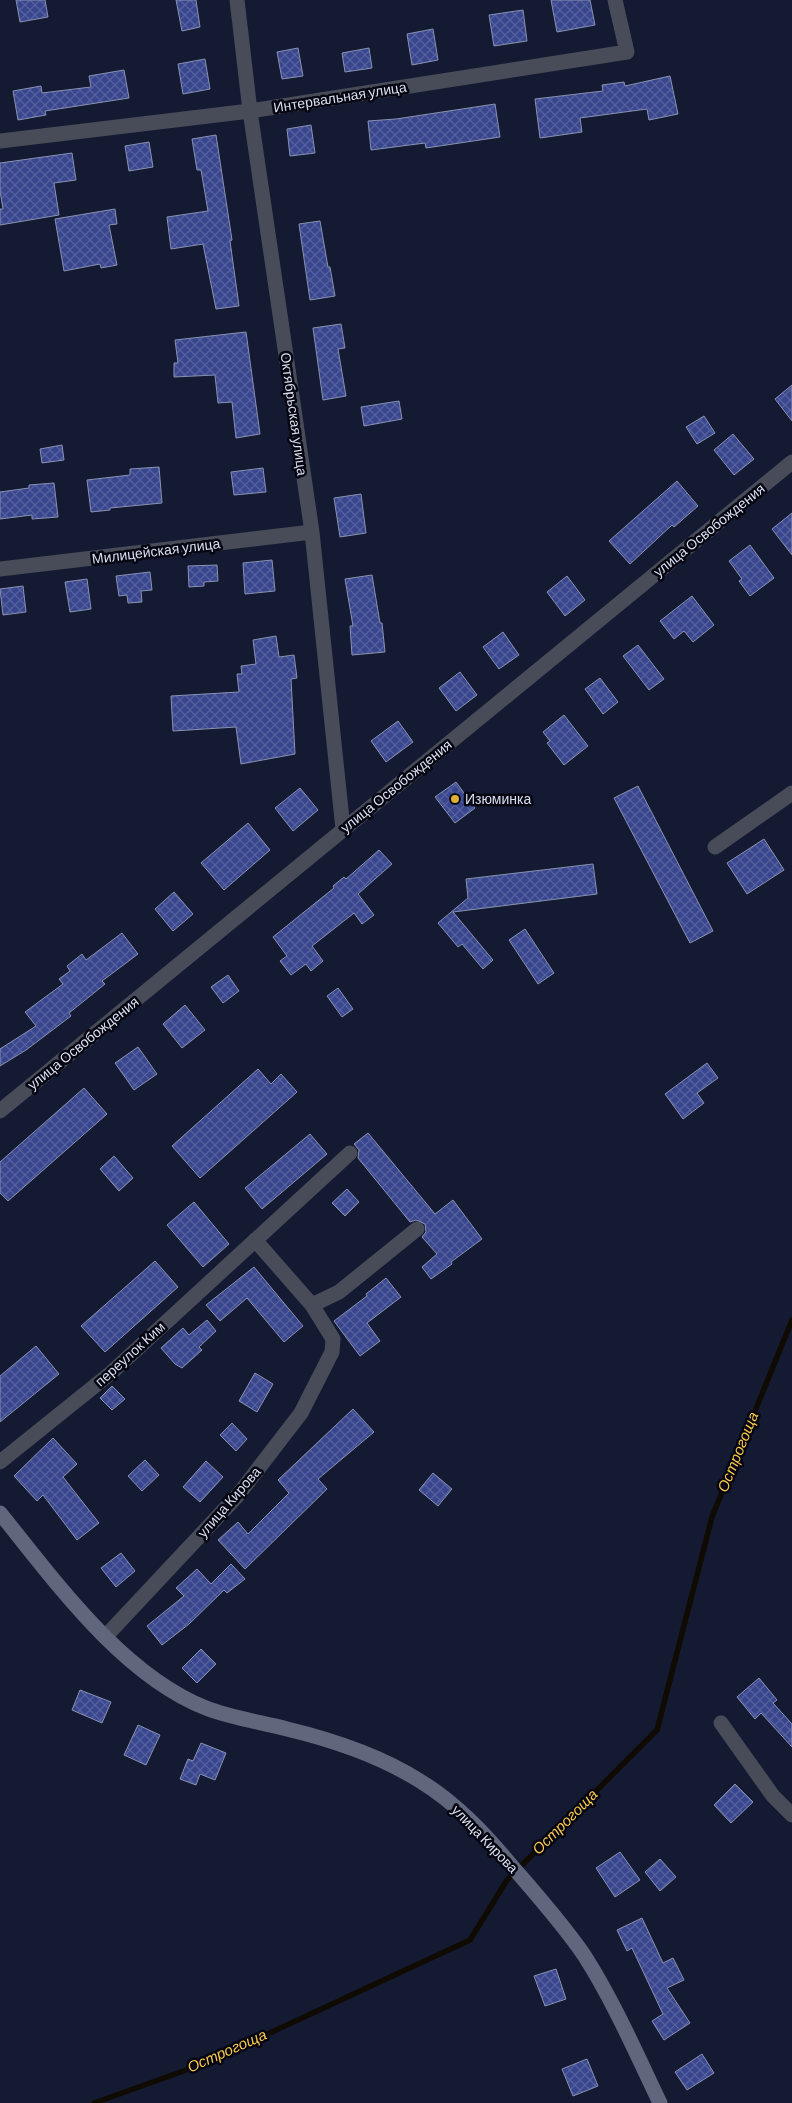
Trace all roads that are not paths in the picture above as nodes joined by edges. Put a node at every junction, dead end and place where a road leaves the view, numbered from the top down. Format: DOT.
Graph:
graph roads {
  1 [pos="237,0"];
  2 [pos="615,0"];
  3 [pos="250,111"];
  4 [pos="0,141"];
  5 [pos="792,462"];
  6 [pos="312,532"];
  7 [pos="0,569"];
  8 [pos="792,793"];
  9 [pos="343,829"];
  10 [pos="715,847"];
  11 [pos="0,1111"];
  12 [pos="350,1153"];
  13 [pos="417,1229"];
  14 [pos="254,1240"];
  15 [pos="312,1305"];
  16 [pos="0,1462"];
  17 [pos="0,1513"];
  18 [pos="106,1636"];
  19 [pos="721,1723"];
  20 [pos="792,1815"];
  21 [pos="660,2103"];
  1 -- 3 [label="street, Октябрьская улица"];
  2 -- 3 [label="street, Интервальная улица"];
  3 -- 4 [label="street, Интервальная улица"];
  3 -- 6 [label="street, Октябрьская улица"];
  5 -- 9 [label="street, улица Освобождения"];
  6 -- 7 [label="street, Милицейская улица"];
  6 -- 9 [label="street, Октябрьская улица"];
  8 -- 10 [label="street"];
  9 -- 11 [label="street, улица Освобождения"];
  12 -- 14 [label="street, переулок Ким"];
  13 -- 15 [label="street"];
  14 -- 15 [label="street"];
  14 -- 16 [label="street, переулок Ким"];
  15 -- 18 [label="street, улица Кирова"];
  17 -- 18 [label="main road, улица Кирова"];
  18 -- 21 [label="main road, улица Кирова"];
  19 -- 20 [label="street"];
}
